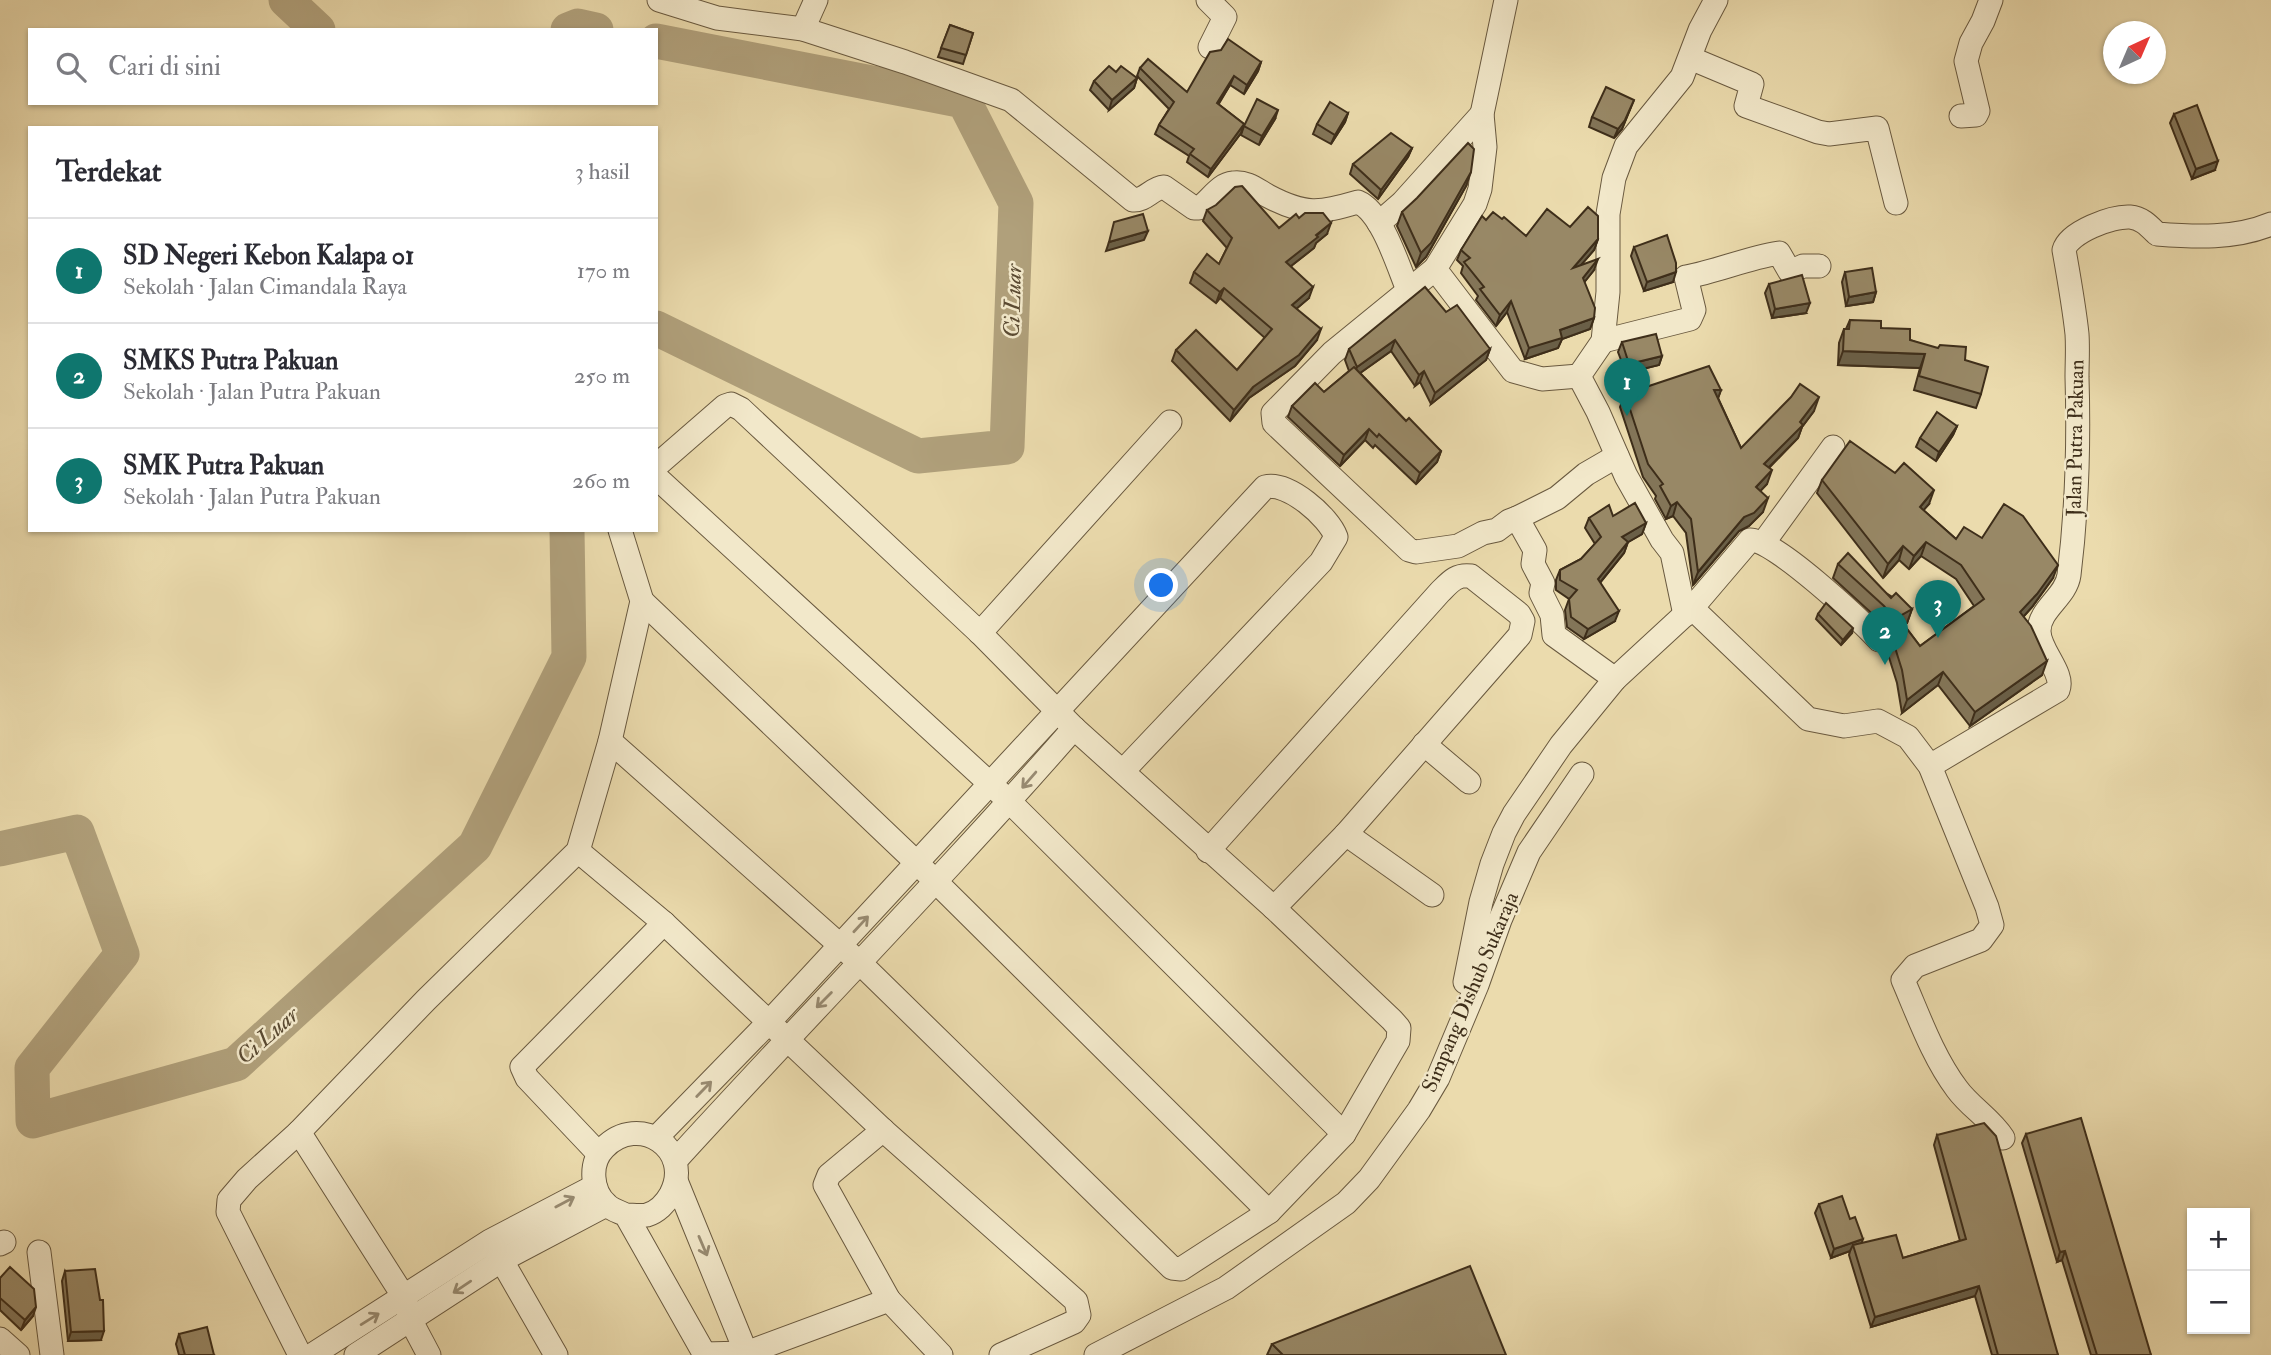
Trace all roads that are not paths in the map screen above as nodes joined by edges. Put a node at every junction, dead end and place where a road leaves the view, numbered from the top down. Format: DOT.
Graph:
graph roads {
  1 [pos="659,0"];
  2 [pos="816,0"];
  3 [pos="1208,0"];
  4 [pos="1506,0"];
  5 [pos="1716,0"];
  6 [pos="1991,0"];
  7 [pos="803,29"];
  8 [pos="1210,47"];
  9 [pos="1689,58"];
  10 [pos="1482,114"];
  11 [pos="1961,116"];
  12 [pos="1896,203"];
  13 [pos="1379,223"];
  14 [pos="2271,224"];
  15 [pos="1819,266"];
  16 [pos="1435,269"];
  17 [pos="1408,290"];
  18 [pos="1603,341"];
  19 [pos="1579,376"];
  20 [pos="1170,422"];
  21 [pos="1833,447"];
  22 [pos="1617,456"];
  23 [pos="658,464"];
  24 [pos="658,479"];
  25 [pos="1517,518"];
  26 [pos="621,532"];
  27 [pos="1763,542"];
  28 [pos="642,601"];
  29 [pos="1688,611"];
  30 [pos="980,633"];
  31 [pos="1879,640"];
  32 [pos="1615,679"];
  33 [pos="1058,710"];
  34 [pos="1074,728"];
  35 [pos="610,741"];
  36 [pos="1424,744"];
  37 [pos="1930,766"];
  38 [pos="1123,771"];
  39 [pos="1582,774"];
  40 [pos="1469,782"];
  41 [pos="990,783"];
  42 [pos="1010,802"];
  43 [pos="1346,834"];
  44 [pos="1208,850"];
  45 [pos="578,851"];
  46 [pos="917,863"];
  47 [pos="935,881"];
  48 [pos="1432,895"];
  49 [pos="1275,908"];
  50 [pos="664,923"];
  51 [pos="840,946"];
  52 [pos="860,963"];
  53 [pos="769,1021"];
  54 [pos="1461,1024"];
  55 [pos="787,1037"];
  56 [pos="883,1130"];
  57 [pos="299,1132"];
  58 [pos="1344,1134"];
  59 [pos="656,1138"];
  60 [pos="2003,1138"];
  61 [pos="598,1153"];
  62 [pos="676,1172"];
  63 [pos="609,1202"];
  64 [pos="1269,1212"];
  65 [pos="39,1251"];
  66 [pos="496,1251"];
  67 [pos="404,1297"];
  68 [pos="889,1300"];
  69 [pos="411,1321"];
  70 [pos="0,1339"];
  71 [pos="705,1354"];
  72 [pos="747,1354"];
  73 [pos="18,1355"];
  74 [pos="52,1355"];
  75 [pos="300,1355"];
  76 [pos="312,1355"];
  77 [pos="356,1355"];
  78 [pos="429,1355"];
  79 [pos="556,1355"];
  80 [pos="941,1355"];
  81 [pos="1001,1355"];
  82 [pos="1096,1355"];
  1 -- 7 [label="street"];
  2 -- 7 [label="street"];
  3 -- 8 [label="street"];
  4 -- 10 [label="street"];
  5 -- 9 [label="street"];
  6 -- 11 [label="street"];
  7 -- 13 [label="street"];
  9 -- 12 [label="street"];
  9 -- 18 [label="street"];
  10 -- 13 [label="street"];
  10 -- 16 [label="street"];
  13 -- 17 [label="street"];
  14 -- 37 [label="street, Jalan Putra Pakuan"];
  15 -- 18 [label="street"];
  16 -- 17 [label="street"];
  16 -- 19 [label="street"];
  17 -- 25 [label="street"];
  18 -- 19 [label="street"];
  19 -- 22 [label="street"];
  20 -- 30 [label="street"];
  21 -- 27 [label="street"];
  22 -- 25 [label="street"];
  22 -- 29 [label="street"];
  23 -- 30 [label="street"];
  24 -- 41 [label="street"];
  25 -- 32 [label="street"];
  26 -- 28 [label="street"];
  27 -- 29 [label="street"];
  27 -- 31 [label="street"];
  28 -- 35 [label="street"];
  28 -- 46 [label="street"];
  29 -- 32 [label="street"];
  29 -- 37 [label="street"];
  30 -- 33 [label="street"];
  32 -- 54 [label="street"];
  33 -- 34 [label="street"];
  33 -- 38 [label="street"];
  33 -- 41 [label="street"];
  34 -- 38 [label="street"];
  34 -- 42 [label="street, one-way"];
  35 -- 45 [label="street"];
  35 -- 51 [label="street"];
  36 -- 40 [label="street"];
  36 -- 43 [label="street"];
  36 -- 44 [label="street"];
  37 -- 60 [label="street"];
  38 -- 44 [label="street"];
  39 -- 54 [label="street, Simpang Dishub Sukaraja"];
  41 -- 42 [label="street"];
  41 -- 46 [label="street"];
  42 -- 47 [label="street"];
  42 -- 58 [label="street"];
  43 -- 48 [label="street"];
  43 -- 49 [label="street"];
  44 -- 49 [label="street"];
  45 -- 50 [label="street"];
  45 -- 57 [label="street"];
  46 -- 47 [label="street"];
  51 -- 46 [label="street, one-way"];
  47 -- 52 [label="street"];
  47 -- 64 [label="street"];
  49 -- 58 [label="street"];
  50 -- 53 [label="street"];
  50 -- 61 [label="street"];
  51 -- 52 [label="street"];
  51 -- 53 [label="street"];
  52 -- 55 [label="street, one-way"];
  52 -- 64 [label="street"];
  53 -- 55 [label="street"];
  59 -- 53 [label="street, one-way"];
  54 -- 82 [label="street, Simpang Dishub Sukaraja"];
  55 -- 56 [label="street"];
  55 -- 62 [label="street"];
  56 -- 68 [label="street"];
  56 -- 81 [label="street"];
  57 -- 67 [label="street"];
  57 -- 75 [label="street"];
  58 -- 64 [label="street"];
  59 -- 61 [label="street"];
  59 -- 62 [label="street"];
  61 -- 63 [label="street"];
  62 -- 63 [label="street"];
  62 -- 72 [label="street, one-way"];
  63 -- 66 [label="street"];
  63 -- 71 [label="street"];
  65 -- 74 [label="street"];
  66 -- 67 [label="street"];
  66 -- 69 [label="street, one-way"];
  66 -- 79 [label="street"];
  67 -- 69 [label="street"];
  76 -- 67 [label="street, one-way"];
  68 -- 72 [label="street"];
  68 -- 80 [label="street"];
  69 -- 77 [label="street"];
  69 -- 78 [label="street"];
  70 -- 73 [label="street"];
  71 -- 72 [label="street"];
}
